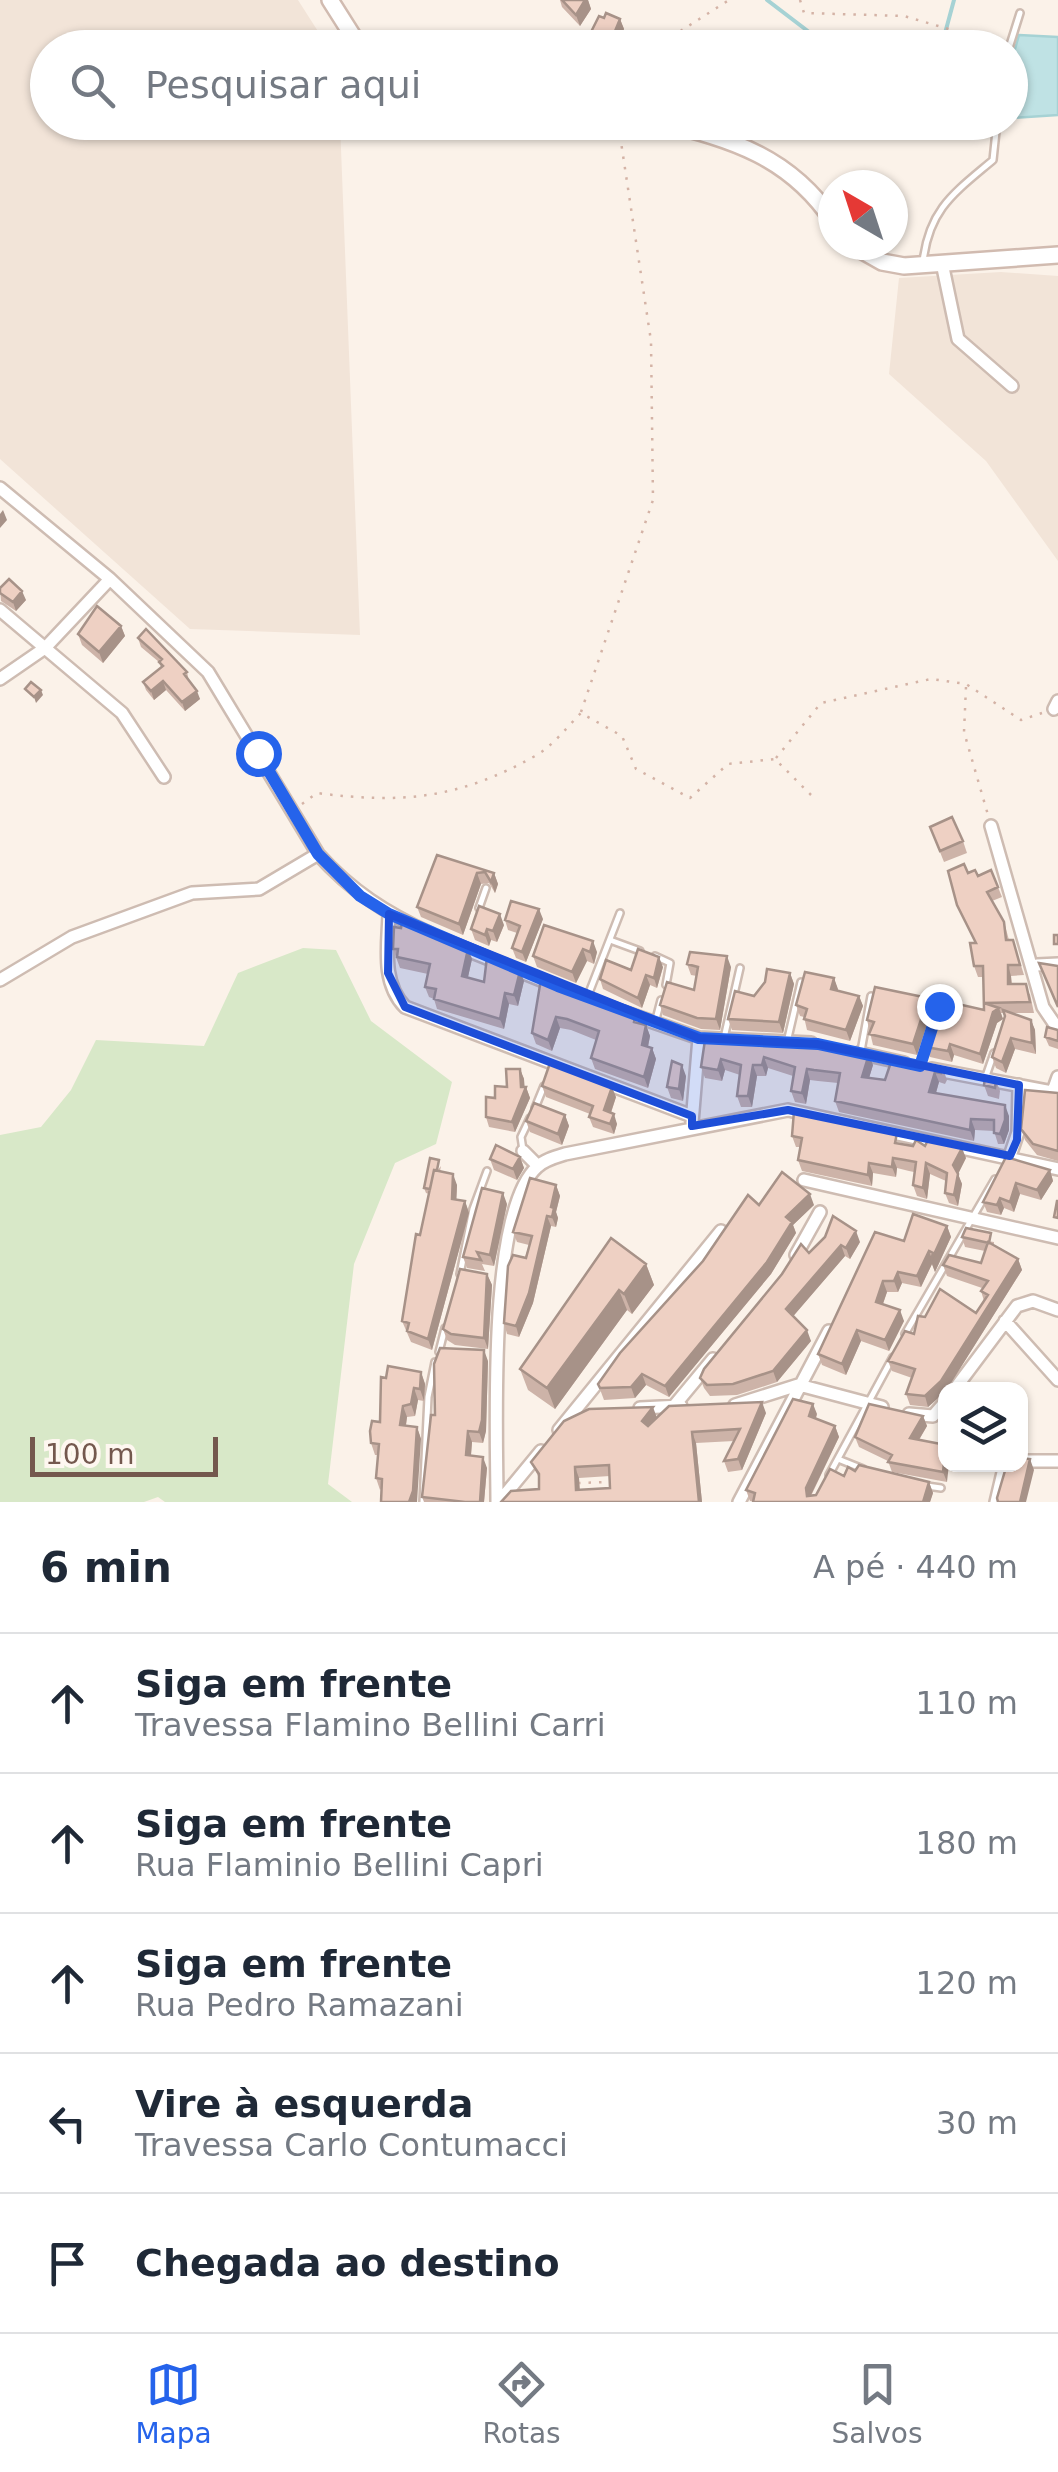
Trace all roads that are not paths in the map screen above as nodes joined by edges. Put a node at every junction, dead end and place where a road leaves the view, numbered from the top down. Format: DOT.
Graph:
graph roads {
  1 [pos="330,0"];
  2 [pos="1020,13"];
  3 [pos="349,30"];
  4 [pos="1015,30"];
  5 [pos="721,140"];
  6 [pos="995,140"];
  7 [pos="818,200"];
  8 [pos="1058,255"];
  9 [pos="878,260"];
  10 [pos="942,263"];
  11 [pos="923,265"];
  12 [pos="1012,386"];
  13 [pos="0,488"];
  14 [pos="110,579"];
  15 [pos="0,610"];
  16 [pos="45,648"];
  17 [pos="0,679"];
  18 [pos="164,777"];
  19 [pos="991,826"];
  20 [pos="318,854"];
  21 [pos="486,888"];
  22 [pos="620,913"];
  23 [pos="389,914"];
  24 [pos="475,918"];
  25 [pos="470,934"];
  26 [pos="610,940"];
  27 [pos="464,949"];
  28 [pos="534,958"];
  29 [pos="1058,964"];
  30 [pos="1032,965"];
  31 [pos="740,968"];
  32 [pos="528,974"];
  33 [pos="0,980"];
  34 [pos="801,982"];
  35 [pos="871,996"];
  36 [pos="588,998"];
  37 [pos="939,1006"];
  38 [pos="655,1024"];
  39 [pos="1058,1029"];
  40 [pos="699,1038"];
  41 [pos="724,1038"];
  42 [pos="788,1041"];
  43 [pos="997,1043"];
  44 [pos="832,1047"];
  45 [pos="846,1050"];
  46 [pos="860,1054"];
  47 [pos="920,1066"];
  48 [pos="1058,1077"];
  49 [pos="986,1079"];
  50 [pos="545,1084"];
  51 [pos="1019,1085"];
  52 [pos="1055,1092"];
  53 [pos="692,1121"];
  54 [pos="524,1151"];
  55 [pos="1010,1156"];
  56 [pos="538,1166"];
  57 [pos="1058,1169"];
  58 [pos="486,1171"];
  59 [pos="804,1180"];
  60 [pos="820,1212"];
  61 [pos="970,1219"];
  62 [pos="721,1231"];
  63 [pos="1058,1238"];
  64 [pos="786,1270"];
  65 [pos="460,1273"];
  66 [pos="473,1275"];
  67 [pos="455,1292"];
  68 [pos="1058,1310"];
  69 [pos="450,1311"];
  70 [pos="835,1318"];
  71 [pos="1004,1321"];
  72 [pos="440,1350"];
  73 [pos="721,1350"];
  74 [pos="458,1352"];
  75 [pos="478,1354"];
  76 [pos="497,1356"];
  77 [pos="1058,1380"];
  78 [pos="960,1382"];
  79 [pos="799,1385"];
  80 [pos="868,1404"];
  81 [pos="726,1405"];
  82 [pos="674,1406"];
  83 [pos="693,1406"];
  84 [pos="635,1408"];
  85 [pos="938,1408"];
  86 [pos="576,1410"];
  87 [pos="595,1410"];
  88 [pos="838,1458"];
  89 [pos="1058,1460"];
  90 [pos="1028,1461"];
  91 [pos="871,1472"];
  92 [pos="1004,1472"];
  93 [pos="915,1484"];
  94 [pos="823,1488"];
  95 [pos="941,1488"];
  96 [pos="423,1502"];
  97 [pos="498,1502"];
  98 [pos="739,1502"];
  99 [pos="996,1502"];
  1 -- 3 [label="street"];
  2 -- 4 [label="lane"];
  5 -- 7 [label="street"];
  6 -- 11 [label="lane"];
  8 -- 10 [label="street"];
  9 -- 11 [label="street"];
  10 -- 11 [label="street"];
  10 -- 12 [label="street"];
  13 -- 14 [label="street"];
  14 -- 16 [label="street"];
  14 -- 20 [label="street"];
  15 -- 16 [label="street"];
  16 -- 17 [label="street"];
  16 -- 18 [label="street"];
  19 -- 30 [label="street"];
  20 -- 23 [label="street"];
  20 -- 33 [label="street"];
  21 -- 24 [label="lane"];
  22 -- 26 [label="lane"];
  23 -- 27 [label="street"];
  23 -- 53 [label="street"];
  25 -- 27 [label="lane"];
  26 -- 36 [label="lane"];
  26 -- 38 [label="lane"];
  27 -- 32 [label="street"];
  28 -- 32 [label="lane"];
  29 -- 30 [label="street"];
  30 -- 39 [label="street"];
  31 -- 41 [label="lane"];
  32 -- 36 [label="street"];
  34 -- 42 [label="lane"];
  35 -- 46 [label="lane"];
  36 -- 38 [label="street"];
  37 -- 47 [label="lane"];
  38 -- 40 [label="street"];
  40 -- 41 [label="street"];
  40 -- 53 [label="street"];
  41 -- 42 [label="street"];
  42 -- 44 [label="street"];
  43 -- 49 [label="lane"];
  45 -- 46 [label="street"];
  46 -- 47 [label="street"];
  47 -- 49 [label="street"];
  48 -- 52 [label="street"];
  49 -- 51 [label="street"];
  50 -- 54 [label="lane"];
  51 -- 52 [label="street"];
  51 -- 55 [label="street"];
  53 -- 55 [label="street"];
  53 -- 56 [label="street"];
  54 -- 56 [label="street"];
  55 -- 57 [label="street"];
  55 -- 61 [label="lane"];
  56 -- 76 [label="street"];
  58 -- 65 [label="lane"];
  59 -- 61 [label="street"];
  60 -- 64 [label="street"];
  61 -- 63 [label="street"];
  61 -- 80 [label="lane"];
  62 -- 86 [label="street"];
  65 -- 66 [label="lane"];
  65 -- 67 [label="lane"];
  68 -- 71 [label="street"];
  69 -- 72 [label="lane"];
  70 -- 79 [label="street"];
  71 -- 77 [label="street"];
  71 -- 78 [label="street"];
  72 -- 74 [label="lane"];
  72 -- 96 [label="lane"];
  73 -- 82 [label="street"];
  75 -- 76 [label="lane"];
  76 -- 97 [label="street"];
  79 -- 80 [label="street"];
  79 -- 81 [label="street"];
  79 -- 98 [label="street"];
  80 -- 85 [label="street"];
  80 -- 88 [label="lane"];
  82 -- 83 [label="street"];
  82 -- 84 [label="street"];
  86 -- 87 [label="street"];
  86 -- 97 [label="street"];
  88 -- 91 [label="lane"];
  88 -- 94 [label="lane"];
  89 -- 90 [label="street"];
  92 -- 99 [label="street"];
  93 -- 95 [label="lane"];
}
